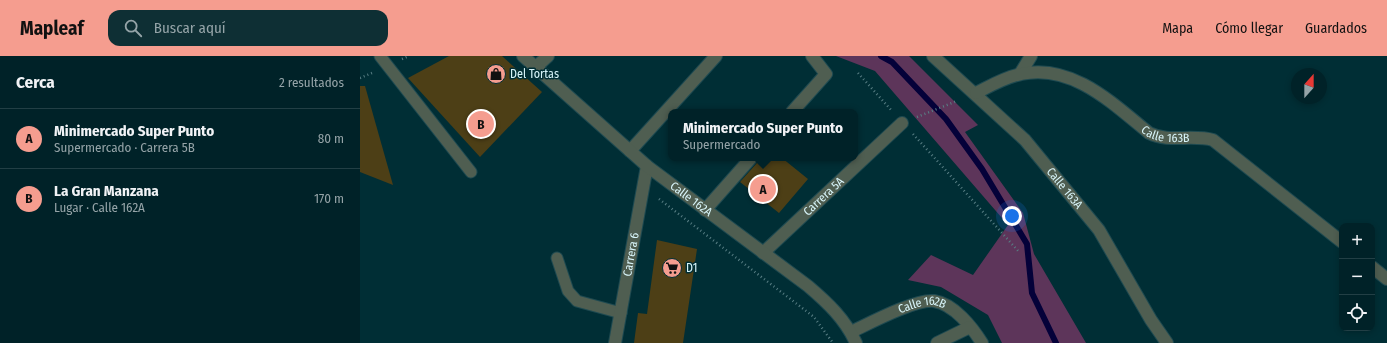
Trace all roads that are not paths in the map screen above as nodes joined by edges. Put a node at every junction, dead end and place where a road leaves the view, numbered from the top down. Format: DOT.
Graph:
graph roads {
  1 [pos="380,56"];
  2 [pos="523,56"];
  3 [pos="548,56"];
  4 [pos="716,56"];
  5 [pos="812,56"];
  6 [pos="933,56"];
  7 [pos="1031,56"];
  8 [pos="536,67"];
  9 [pos="1020,74"];
  10 [pos="976,93"];
  11 [pos="668,109"];
  12 [pos="668,109"];
  13 [pos="795,109"];
  14 [pos="902,123"];
  15 [pos="630,151"];
  16 [pos="748,161"];
  17 [pos="647,166"];
  18 [pos="471,172"];
  19 [pos="705,210"];
  20 [pos="1339,240"];
  21 [pos="763,253"];
  22 [pos="557,258"];
  23 [pos="1375,269"];
  24 [pos="1387,279"];
  25 [pos="621,313"];
  26 [pos="970,327"];
  27 [pos="851,332"];
  28 [pos="615,343"];
  29 [pos="856,343"];
  30 [pos="937,343"];
  31 [pos="982,343"];
  32 [pos="1167,343"];
  1 -- 18 [label="lane"];
  2 -- 8 [label="street, Calle 162A"];
  3 -- 8 [label="street"];
  4 -- 12 [label="street"];
  5 -- 13 [label="street"];
  6 -- 10 [label="street, Calle 163A"];
  7 -- 9 [label="street"];
  8 -- 15 [label="street, Calle 162A"];
  9 -- 10 [label="street, Calle 163B"];
  9 -- 20 [label="street, Calle 163B"];
  10 -- 32 [label="street, Calle 163A"];
  11 -- 15 [label="street"];
  14 -- 21 [label="street, Carrera 5A"];
  15 -- 17 [label="street, Calle 162A"];
  16 -- 19 [label="street"];
  17 -- 19 [label="street, Calle 162A"];
  17 -- 25 [label="street, Carrera 6"];
  19 -- 21 [label="street, Calle 162A"];
  21 -- 27 [label="street, Calle 162A"];
  22 -- 25 [label="lane"];
  23 -- 24 [label="street"];
  25 -- 28 [label="street, Carrera 6"];
  26 -- 27 [label="street, Calle 162B"];
  26 -- 30 [label="street"];
  26 -- 31 [label="street, Calle 162B"];
  27 -- 29 [label="street, Calle 162A"];
}
